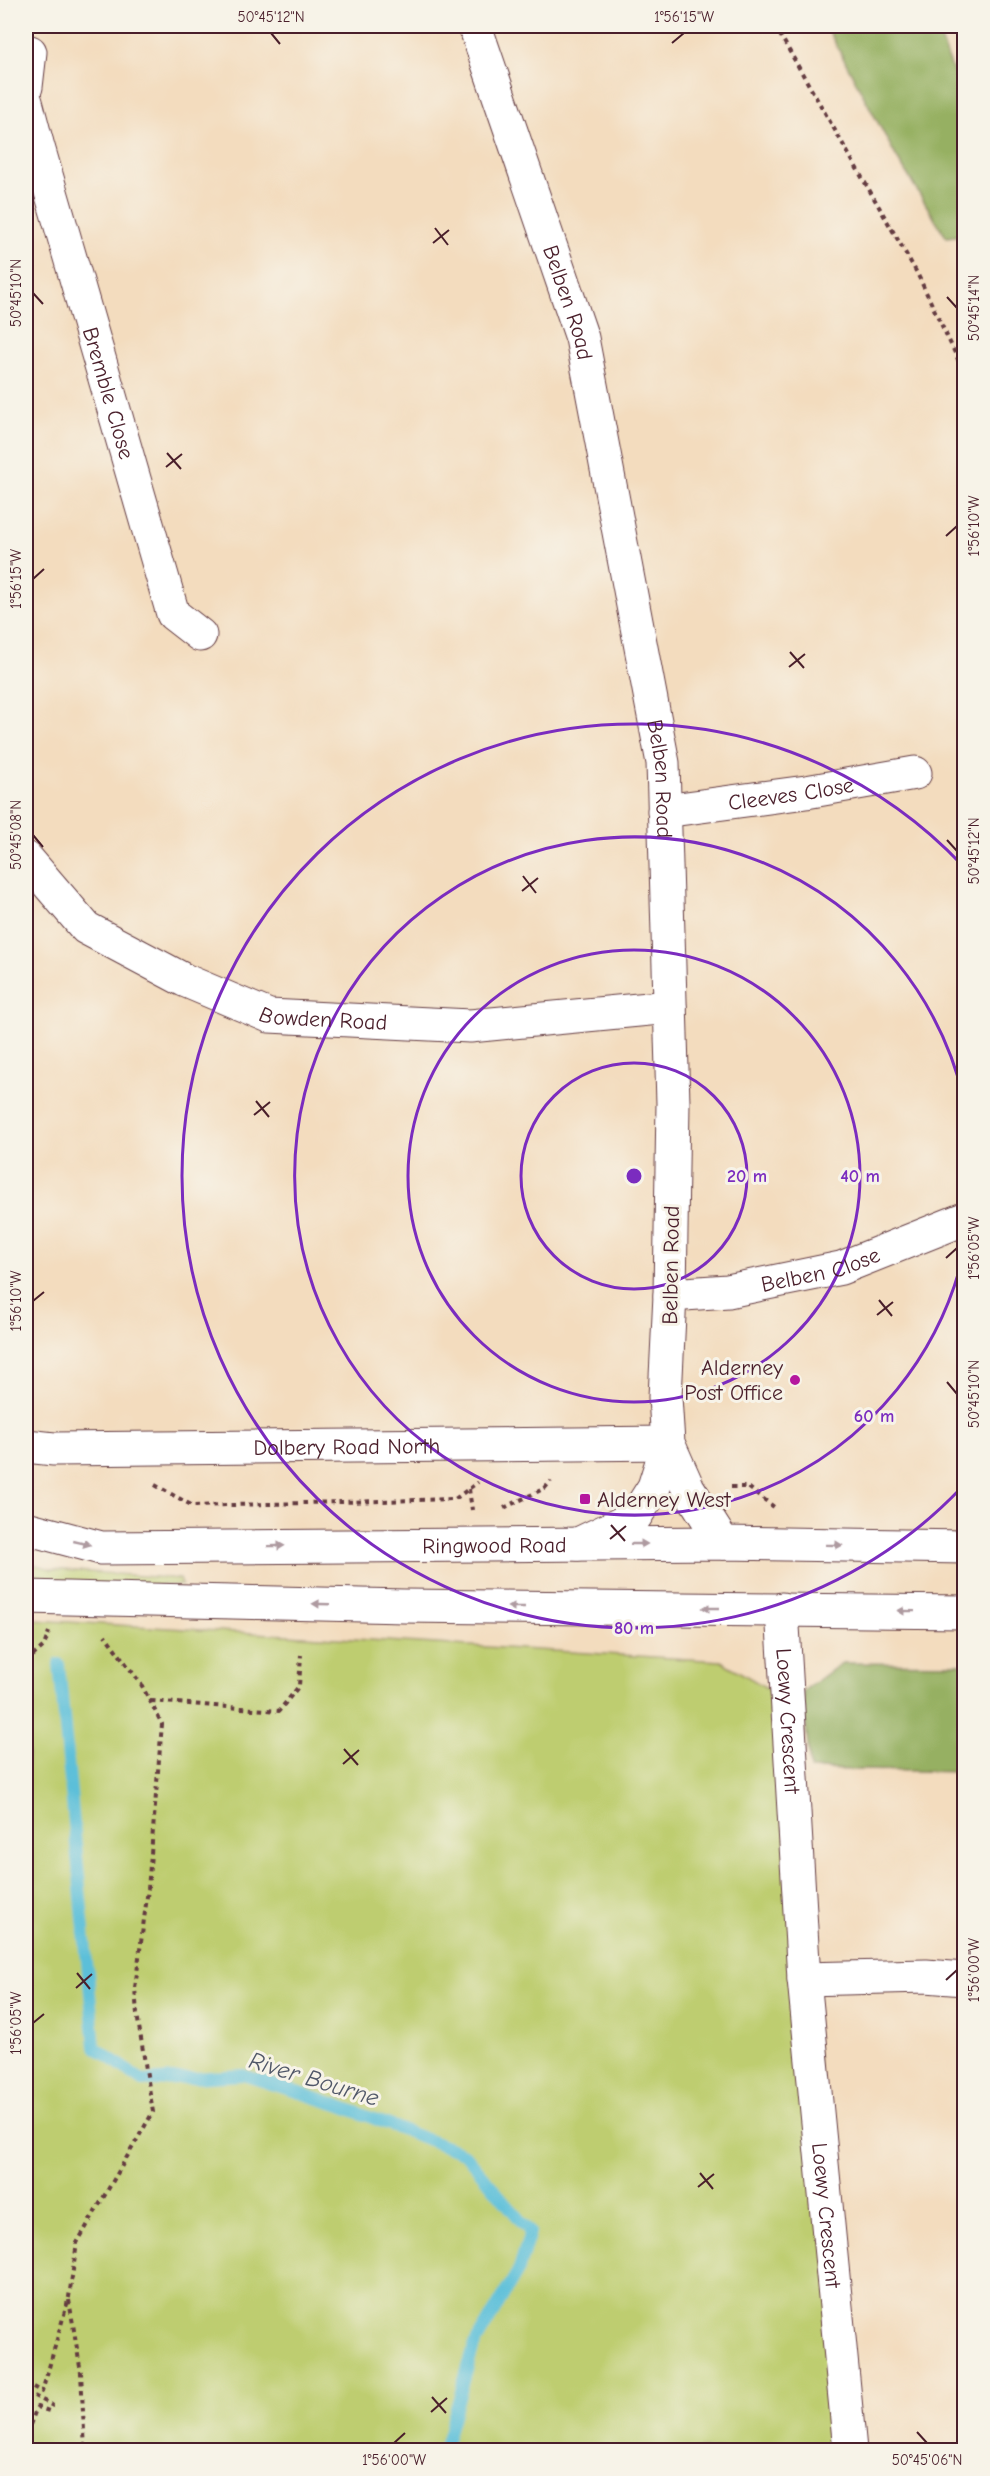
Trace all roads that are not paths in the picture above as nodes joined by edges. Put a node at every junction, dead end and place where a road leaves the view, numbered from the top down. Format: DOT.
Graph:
graph roads {
  1 [pos="475,26"];
  2 [pos="30,52"];
  3 [pos="26,87"];
  4 [pos="26,102"];
  5 [pos="31,142"];
  6 [pos="200,635"];
  7 [pos="915,773"];
  8 [pos="664,812"];
  9 [pos="26,858"];
  10 [pos="670,1007"];
  11 [pos="964,1220"];
  12 [pos="670,1295"];
  13 [pos="668,1443"];
  14 [pos="26,1446"];
  15 [pos="26,1528"];
  16 [pos="723,1543"];
  17 [pos="578,1544"];
  18 [pos="964,1546"];
  19 [pos="26,1597"];
  20 [pos="782,1609"];
  21 [pos="964,1612"];
  22 [pos="804,1979"];
  23 [pos="964,1979"];
  24 [pos="850,2451"];
  1 -- 8 [label="main road, Belben Road"];
  2 -- 3 [label="main road"];
  4 -- 5 [label="main road, Bremble Close"];
  5 -- 6 [label="main road, Bremble Close"];
  7 -- 8 [label="main road, Cleeves Close"];
  8 -- 10 [label="main road, Belben Road"];
  9 -- 10 [label="main road, Bowden Road"];
  10 -- 12 [label="main road, Belben Road"];
  11 -- 12 [label="main road, Belben Close"];
  12 -- 13 [label="main road, Belben Road"];
  13 -- 14 [label="main road, Dolbery Road North"];
  13 -- 16 [label="main road, Belben Road"];
  13 -- 17 [label="main road"];
  15 -- 17 [label="main road, Ringwood Road, one-way"];
  17 -- 16 [label="main road, Ringwood Road, one-way"];
  16 -- 18 [label="main road, Ringwood Road, one-way"];
  20 -- 19 [label="main road, one-way"];
  21 -- 20 [label="main road, one-way"];
  20 -- 22 [label="main road, Loewy Crescent"];
  22 -- 23 [label="main road"];
  22 -- 24 [label="main road, Loewy Crescent"];
}
